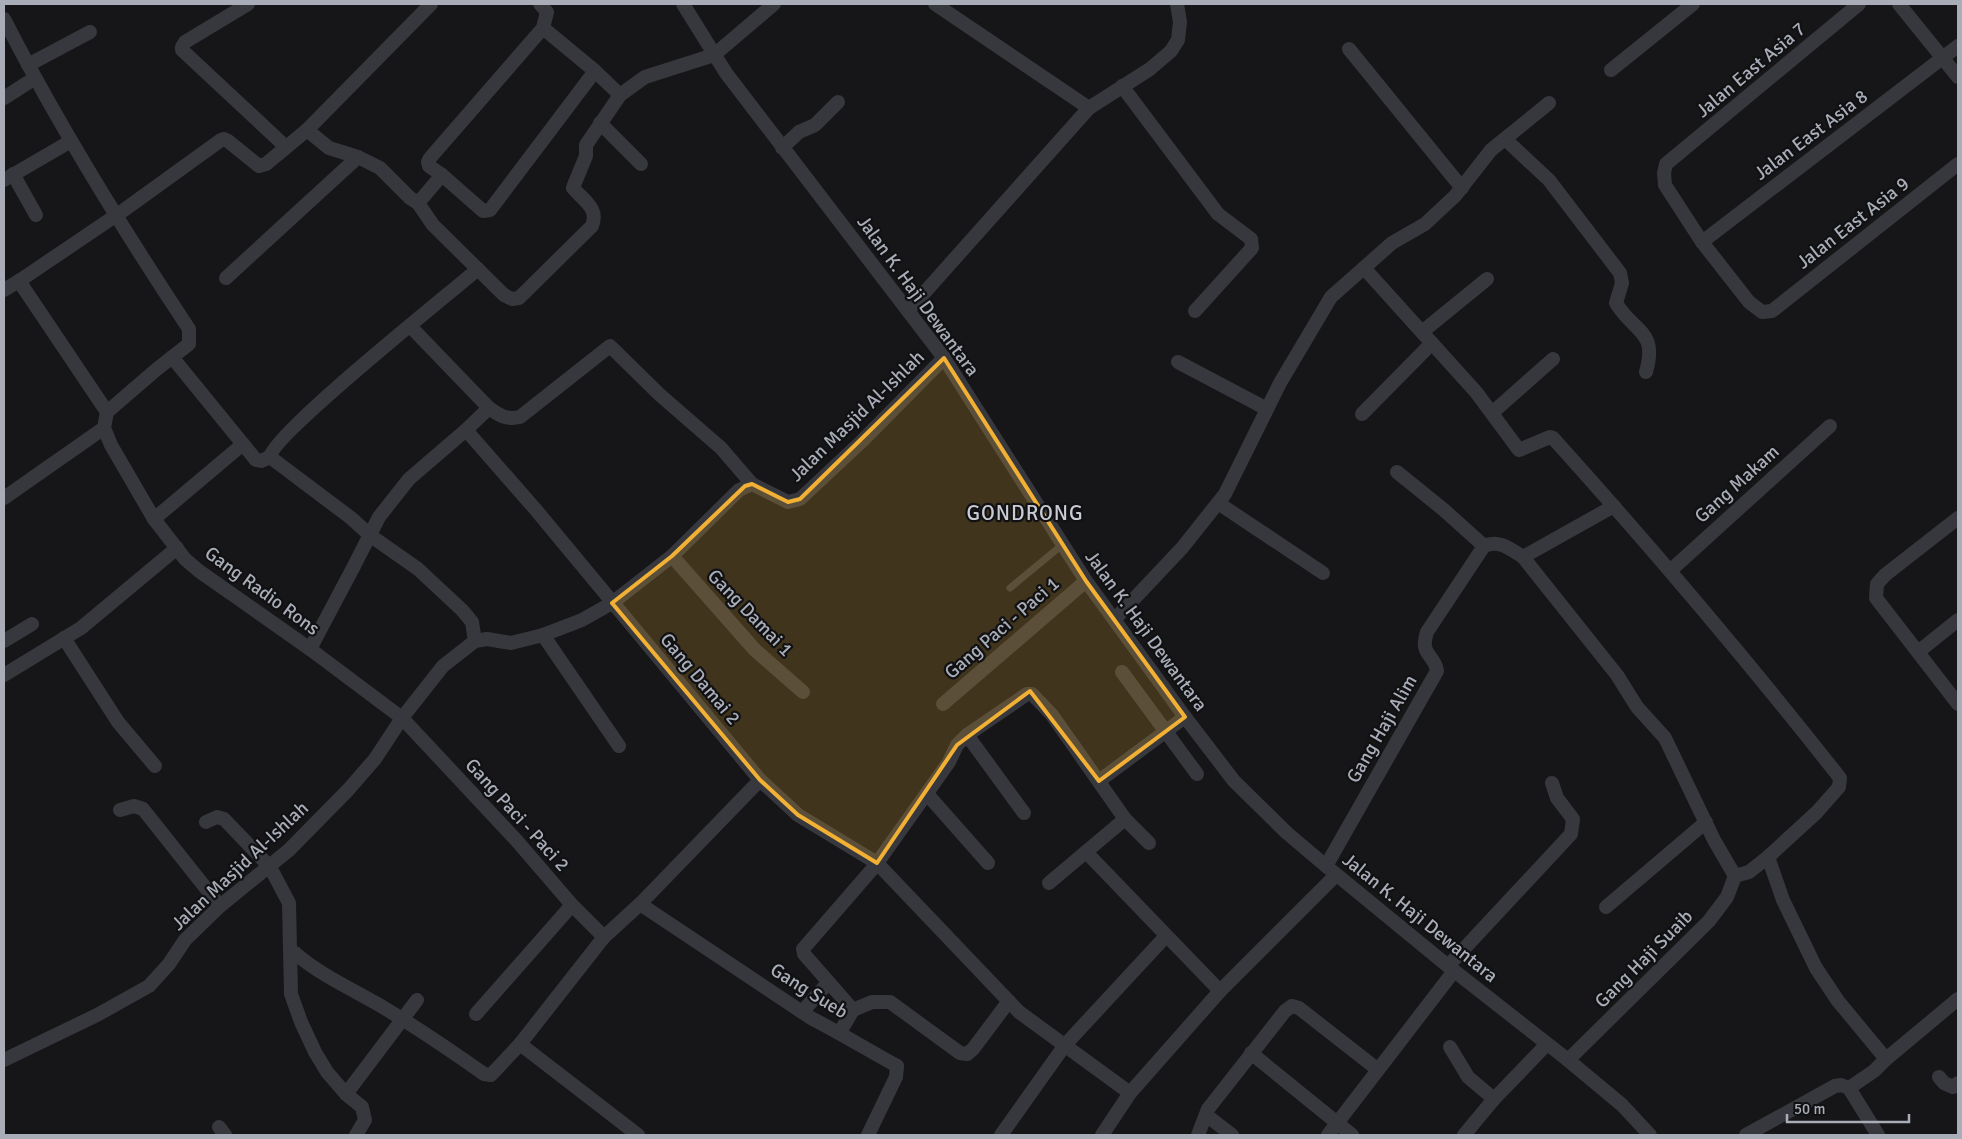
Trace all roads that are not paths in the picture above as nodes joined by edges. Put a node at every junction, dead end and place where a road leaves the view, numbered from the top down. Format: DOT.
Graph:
graph roads {
  1 [pos="248,4"];
  2 [pos="431,4"];
  3 [pos="540,4"];
  4 [pos="683,4"];
  5 [pos="774,4"];
  6 [pos="935,4"];
  7 [pos="1177,4"];
  8 [pos="1693,4"];
  9 [pos="1859,4"];
  10 [pos="1899,4"];
  11 [pos="4,19"];
  12 [pos="543,28"];
  13 [pos="90,32"];
  14 [pos="1958,46"];
  15 [pos="1349,48"];
  16 [pos="714,55"];
  17 [pos="1944,57"];
  18 [pos="28,65"];
  19 [pos="1611,70"];
  20 [pos="595,71"];
  21 [pos="1958,77"];
  22 [pos="35,78"];
  23 [pos="1122,86"];
  24 [pos="620,95"];
  25 [pos="4,98"];
  26 [pos="838,102"];
  27 [pos="1549,103"];
  28 [pos="1089,108"];
  29 [pos="600,123"];
  30 [pos="307,130"];
  31 [pos="1505,139"];
  32 [pos="72,141"];
  33 [pos="286,148"];
  34 [pos="782,148"];
  35 [pos="358,157"];
  36 [pos="641,164"];
  37 [pos="1958,164"];
  38 [pos="442,175"];
  39 [pos="8,177"];
  40 [pos="1462,188"];
  41 [pos="418,203"];
  42 [pos="36,215"];
  43 [pos="116,215"];
  44 [pos="1702,242"];
  45 [pos="1364,268"];
  46 [pos="478,269"];
  47 [pos="226,278"];
  48 [pos="1487,279"];
  49 [pos="19,281"];
  50 [pos="4,290"];
  51 [pos="908,311"];
  52 [pos="1194,312"];
  53 [pos="410,326"];
  54 [pos="1422,332"];
  55 [pos="1432,344"];
  56 [pos="172,357"];
  57 [pos="944,358"];
  58 [pos="1553,359"];
  59 [pos="1178,362"];
  60 [pos="1646,372"];
  61 [pos="489,408"];
  62 [pos="1267,410"];
  63 [pos="107,412"];
  64 [pos="1492,413"];
  65 [pos="1362,414"];
  66 [pos="1830,426"];
  67 [pos="104,428"];
  68 [pos="466,430"];
  69 [pos="243,444"];
  70 [pos="270,457"];
  71 [pos="1397,472"];
  72 [pos="752,484"];
  73 [pos="4,498"];
  74 [pos="1218,503"];
  75 [pos="1614,506"];
  76 [pos="1958,518"];
  77 [pos="154,519"];
  78 [pos="370,536"];
  79 [pos="1062,544"];
  80 [pos="1484,546"];
  81 [pos="177,548"];
  82 [pos="672,556"];
  83 [pos="1523,557"];
  84 [pos="1671,570"];
  85 [pos="1323,573"];
  86 [pos="1086,581"];
  87 [pos="1010,588"];
  88 [pos="612,603"];
  89 [pos="1114,619"];
  90 [pos="1958,620"];
  91 [pos="32,624"];
  92 [pos="543,635"];
  93 [pos="64,638"];
  94 [pos="4,641"];
  95 [pos="475,641"];
  96 [pos="310,649"];
  97 [pos="1918,652"];
  98 [pos="1122,672"];
  99 [pos="4,675"];
  100 [pos="803,692"];
  101 [pos="943,704"];
  102 [pos="1958,704"];
  103 [pos="1185,717"];
  104 [pos="402,718"];
  105 [pos="1166,731"];
  106 [pos="966,735"];
  107 [pos="619,746"];
  108 [pos="155,766"];
  109 [pos="1197,774"];
  110 [pos="760,780"];
  111 [pos="1099,781"];
  112 [pos="1552,783"];
  113 [pos="927,794"];
  114 [pos="120,810"];
  115 [pos="1024,813"];
  116 [pos="1125,819"];
  117 [pos="206,822"];
  118 [pos="1706,822"];
  119 [pos="1150,843"];
  120 [pos="1086,852"];
  121 [pos="1768,857"];
  122 [pos="877,863"];
  123 [pos="988,863"];
  124 [pos="270,867"];
  125 [pos="1331,871"];
  126 [pos="1735,876"];
  127 [pos="1049,883"];
  128 [pos="640,904"];
  129 [pos="572,905"];
  130 [pos="220,906"];
  131 [pos="1606,907"];
  132 [pos="1166,936"];
  133 [pos="604,937"];
  134 [pos="295,953"];
  135 [pos="1451,969"];
  136 [pos="828,983"];
  137 [pos="1220,991"];
  138 [pos="1958,998"];
  139 [pos="417,1000"];
  140 [pos="1009,1001"];
  141 [pos="853,1010"];
  142 [pos="802,1012"];
  143 [pos="476,1014"];
  144 [pos="403,1019"];
  145 [pos="840,1032"];
  146 [pos="520,1044"];
  147 [pos="1547,1044"];
  148 [pos="1065,1045"];
  149 [pos="1450,1046"];
  150 [pos="1251,1053"];
  151 [pos="1886,1059"];
  152 [pos="4,1060"];
  153 [pos="1568,1060"];
  154 [pos="1378,1070"];
  155 [pos="1939,1077"];
  156 [pos="1958,1083"];
  157 [pos="1849,1088"];
  158 [pos="1130,1093"];
  159 [pos="346,1094"];
  160 [pos="1494,1099"];
  161 [pos="1206,1115"];
  162 [pos="1337,1123"];
  163 [pos="356,1135"];
  164 [pos="638,1135"];
  165 [pos="868,1135"];
  166 [pos="1001,1135"];
  167 [pos="1102,1135"];
  168 [pos="1198,1135"];
  169 [pos="1232,1135"];
  170 [pos="1328,1135"];
  171 [pos="1352,1135"];
  172 [pos="1464,1135"];
  173 [pos="1650,1135"];
  174 [pos="1746,1135"];
  175 [pos="1878,1135"];
  1 -- 33 [label="street"];
  2 -- 30 [label="street"];
  3 -- 12 [label="street"];
  4 -- 16 [label="street, Jalan K. Haji Dewantara"];
  5 -- 16 [label="street"];
  6 -- 28 [label="street"];
  7 -- 23 [label="street"];
  8 -- 19 [label="street"];
  9 -- 44 [label="street, Jalan East Asia 7"];
  10 -- 17 [label="street"];
  11 -- 18 [label="street"];
  12 -- 20 [label="street"];
  12 -- 38 [label="street"];
  13 -- 18 [label="street"];
  14 -- 17 [label="street, Jalan East Asia 8"];
  15 -- 40 [label="street"];
  16 -- 24 [label="street"];
  16 -- 34 [label="street, Jalan K. Haji Dewantara"];
  17 -- 21 [label="street"];
  17 -- 44 [label="street, Jalan East Asia 8"];
  18 -- 22 [label="street"];
  20 -- 24 [label="street"];
  20 -- 38 [label="street"];
  22 -- 25 [label="street"];
  22 -- 32 [label="street"];
  23 -- 28 [label="street"];
  23 -- 52 [label="street"];
  24 -- 29 [label="street"];
  26 -- 34 [label="street"];
  27 -- 31 [label="street"];
  28 -- 51 [label="street"];
  29 -- 36 [label="street"];
  29 -- 46 [label="street"];
  30 -- 33 [label="street"];
  30 -- 35 [label="street"];
  31 -- 40 [label="street"];
  31 -- 60 [label="street"];
  32 -- 39 [label="street"];
  32 -- 43 [label="street"];
  33 -- 43 [label="street"];
  34 -- 51 [label="street, Jalan K. Haji Dewantara"];
  35 -- 41 [label="street"];
  35 -- 47 [label="street"];
  37 -- 44 [label="street, Jalan East Asia 9"];
  38 -- 41 [label="street"];
  39 -- 42 [label="street"];
  40 -- 45 [label="street"];
  41 -- 46 [label="street"];
  43 -- 49 [label="street"];
  43 -- 56 [label="street"];
  45 -- 54 [label="street"];
  45 -- 62 [label="street"];
  46 -- 53 [label="street"];
  48 -- 54 [label="street"];
  49 -- 50 [label="street"];
  49 -- 63 [label="street"];
  51 -- 57 [label="street, Jalan K. Haji Dewantara"];
  53 -- 61 [label="street"];
  53 -- 70 [label="street"];
  54 -- 55 [label="street"];
  55 -- 64 [label="street"];
  55 -- 65 [label="street"];
  56 -- 63 [label="street"];
  56 -- 69 [label="street"];
  57 -- 72 [label="street, Jalan Masjid Al-Ishlah"];
  57 -- 79 [label="street, Jalan K. Haji Dewantara"];
  58 -- 64 [label="street"];
  59 -- 62 [label="street"];
  61 -- 68 [label="street"];
  61 -- 72 [label="street"];
  62 -- 74 [label="street"];
  63 -- 67 [label="street"];
  64 -- 75 [label="street"];
  66 -- 84 [label="street, Gang Makam"];
  67 -- 73 [label="street"];
  67 -- 77 [label="street, Gang Radio Rons"];
  68 -- 78 [label="street"];
  68 -- 88 [label="street, Gang Damai 2"];
  69 -- 70 [label="street"];
  69 -- 77 [label="street"];
  70 -- 78 [label="street"];
  71 -- 80 [label="street"];
  72 -- 82 [label="street"];
  74 -- 85 [label="street"];
  74 -- 89 [label="street"];
  75 -- 83 [label="street"];
  75 -- 84 [label="street"];
  76 -- 97 [label="street"];
  77 -- 81 [label="street, Gang Radio Rons"];
  78 -- 95 [label="street"];
  78 -- 96 [label="street"];
  79 -- 86 [label="street, Jalan K. Haji Dewantara"];
  79 -- 87 [label="lane"];
  80 -- 83 [label="street"];
  80 -- 125 [label="street, Gang Haji Alim"];
  81 -- 93 [label="street"];
  81 -- 96 [label="street, Gang Radio Rons"];
  82 -- 88 [label="street"];
  82 -- 100 [label="street, Gang Damai 1"];
  83 -- 118 [label="street"];
  84 -- 121 [label="street"];
  86 -- 89 [label="street, Jalan K. Haji Dewantara"];
  86 -- 101 [label="street, Gang Paci - Paci 1"];
  88 -- 92 [label="street"];
  88 -- 110 [label="street, Gang Damai 2"];
  89 -- 103 [label="street, Jalan K. Haji Dewantara"];
  90 -- 97 [label="street"];
  91 -- 94 [label="street"];
  92 -- 95 [label="street"];
  92 -- 107 [label="street"];
  93 -- 99 [label="street"];
  93 -- 108 [label="street"];
  95 -- 104 [label="street, Jalan Masjid Al-Ishlah"];
  96 -- 104 [label="street, Gang Radio Rons"];
  97 -- 102 [label="street"];
  98 -- 105 [label="street"];
  103 -- 105 [label="street"];
  103 -- 125 [label="street, Jalan K. Haji Dewantara"];
  104 -- 124 [label="street, Jalan Masjid Al-Ishlah"];
  104 -- 129 [label="street, Gang Paci - Paci 2"];
  105 -- 109 [label="street"];
  105 -- 111 [label="street"];
  106 -- 111 [label="street"];
  106 -- 113 [label="street"];
  106 -- 115 [label="street"];
  110 -- 122 [label="street, Gang Damai 2"];
  110 -- 128 [label="street"];
  111 -- 116 [label="street"];
  112 -- 135 [label="street"];
  113 -- 122 [label="street"];
  113 -- 123 [label="street"];
  114 -- 130 [label="street"];
  116 -- 119 [label="street"];
  116 -- 120 [label="street"];
  117 -- 124 [label="street"];
  118 -- 126 [label="street"];
  118 -- 131 [label="street"];
  120 -- 127 [label="street"];
  120 -- 132 [label="street"];
  121 -- 126 [label="street"];
  121 -- 151 [label="street"];
  122 -- 136 [label="street"];
  122 -- 140 [label="street, Gang Damai 2"];
  124 -- 130 [label="street, Jalan Masjid Al-Ishlah"];
  124 -- 159 [label="street"];
  125 -- 135 [label="street, Jalan K. Haji Dewantara"];
  125 -- 137 [label="street"];
  126 -- 153 [label="street, Gang Haji Suaib"];
  128 -- 133 [label="street"];
  128 -- 142 [label="street, Gang Sueb"];
  129 -- 133 [label="street, Gang Paci - Paci 2"];
  129 -- 143 [label="street"];
  130 -- 152 [label="street, Jalan Masjid Al-Ishlah"];
  132 -- 137 [label="street"];
  132 -- 148 [label="street"];
  133 -- 146 [label="street"];
  134 -- 144 [label="street"];
  135 -- 147 [label="street, Jalan K. Haji Dewantara"];
  135 -- 154 [label="street"];
  136 -- 141 [label="street"];
  136 -- 142 [label="street"];
  137 -- 158 [label="street"];
  138 -- 151 [label="street"];
  139 -- 144 [label="street"];
  140 -- 141 [label="street"];
  140 -- 148 [label="street, Gang Damai 2"];
  141 -- 145 [label="street"];
  142 -- 145 [label="street, Gang Sueb"];
  144 -- 146 [label="street"];
  144 -- 159 [label="street"];
  145 -- 165 [label="street, Gang Sueb"];
  146 -- 164 [label="street"];
  147 -- 153 [label="street, Jalan K. Haji Dewantara"];
  147 -- 160 [label="street"];
  148 -- 158 [label="street, Gang Damai 2"];
  148 -- 166 [label="street"];
  149 -- 160 [label="street"];
  150 -- 154 [label="street"];
  150 -- 161 [label="street"];
  150 -- 162 [label="street"];
  151 -- 157 [label="street"];
  153 -- 173 [label="street, Jalan K. Haji Dewantara"];
  154 -- 162 [label="street"];
  155 -- 156 [label="street"];
  157 -- 174 [label="street"];
  157 -- 175 [label="street"];
  158 -- 167 [label="street"];
  159 -- 163 [label="street"];
  160 -- 172 [label="street"];
  161 -- 168 [label="street"];
  161 -- 169 [label="street"];
  162 -- 170 [label="street"];
  162 -- 171 [label="street"];
}
